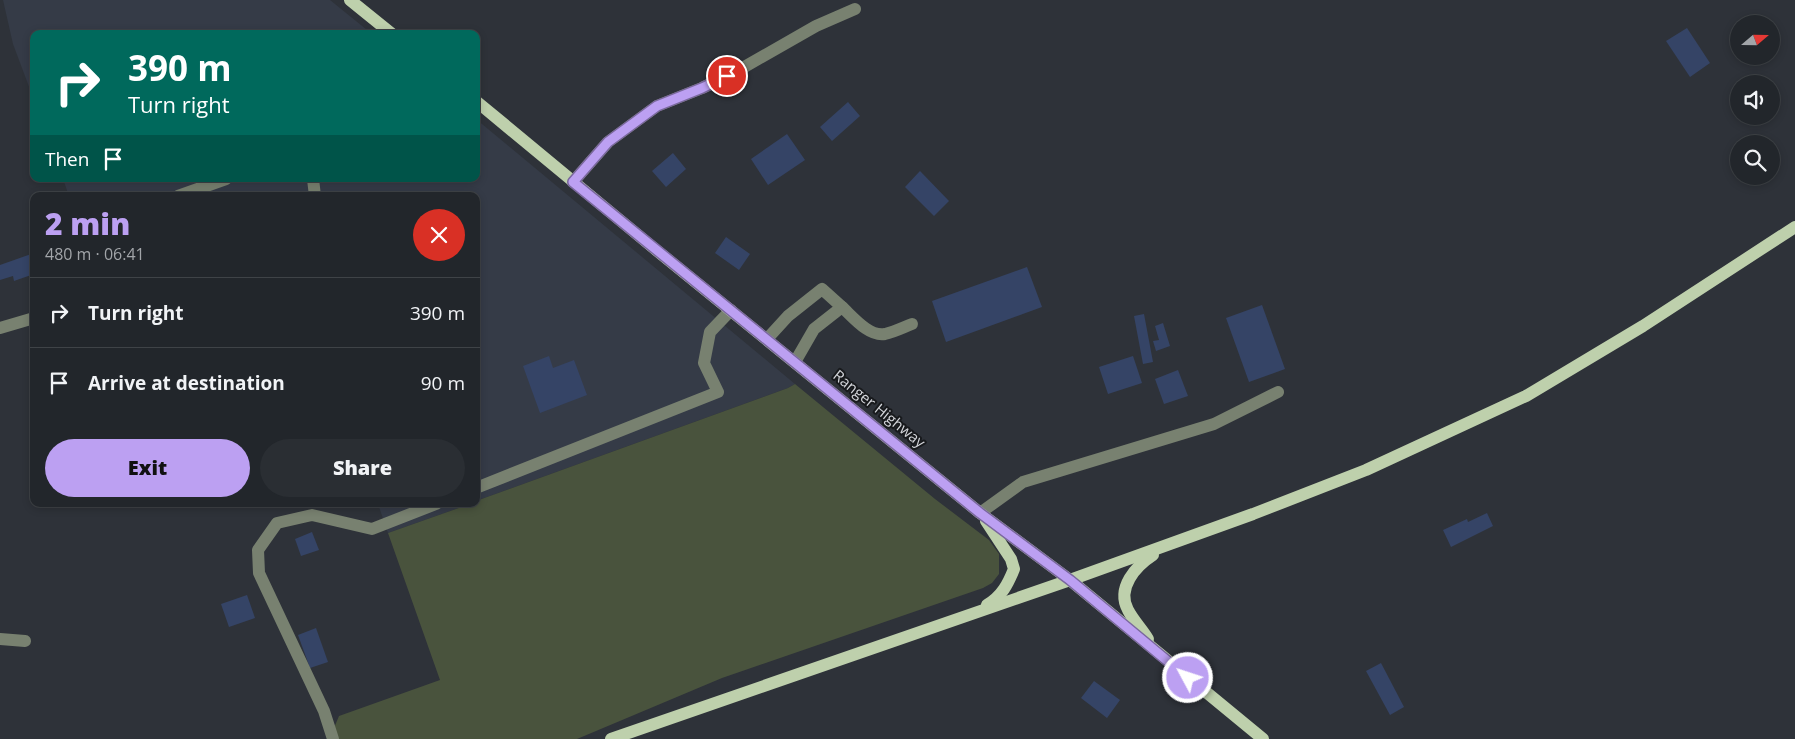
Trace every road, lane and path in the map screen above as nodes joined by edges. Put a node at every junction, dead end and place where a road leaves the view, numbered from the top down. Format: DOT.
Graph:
graph roads {
  1 [pos="350,0"];
  2 [pos="855,9"];
  3 [pos="387,30"];
  4 [pos="480,104"];
  5 [pos="218,182"];
  6 [pos="573,182"];
  7 [pos="189,192"];
  8 [pos="1795,226"];
  9 [pos="842,307"];
  10 [pos="730,310"];
  11 [pos="30,319"];
  12 [pos="912,324"];
  13 [pos="0,328"];
  14 [pos="767,339"];
  15 [pos="795,362"];
  16 [pos="1278,392"];
  17 [pos="480,486"];
  18 [pos="428,507"];
  19 [pos="980,513"];
  20 [pos="1170,544"];
  21 [pos="1070,580"];
  22 [pos="974,613"];
  23 [pos="0,639"];
  24 [pos="25,641"];
  25 [pos="1158,653"];
  26 [pos="333,739"];
  27 [pos="611,739"];
  28 [pos="1263,739"];
  1 -- 3 [label="main road"];
  2 -- 6 [label="street"];
  4 -- 6 [label="main road, Ranger Highway"];
  5 -- 7 [label="street"];
  6 -- 10 [label="main road, Ranger Highway"];
  8 -- 20 [label="main road"];
  9 -- 12 [label="street"];
  9 -- 14 [label="street"];
  9 -- 15 [label="street"];
  10 -- 14 [label="main road, Ranger Highway"];
  10 -- 17 [label="street"];
  11 -- 13 [label="street"];
  14 -- 15 [label="main road, Ranger Highway"];
  15 -- 19 [label="main road, Ranger Highway"];
  16 -- 19 [label="street"];
  18 -- 26 [label="street"];
  19 -- 21 [label="main road, Ranger Highway"];
  19 -- 22 [label="main road"];
  20 -- 21 [label="main road"];
  20 -- 25 [label="main road"];
  21 -- 22 [label="main road"];
  21 -- 25 [label="main road, Ranger Highway"];
  22 -- 27 [label="main road"];
  23 -- 24 [label="street"];
  25 -- 28 [label="main road, Ranger Highway"];
}
